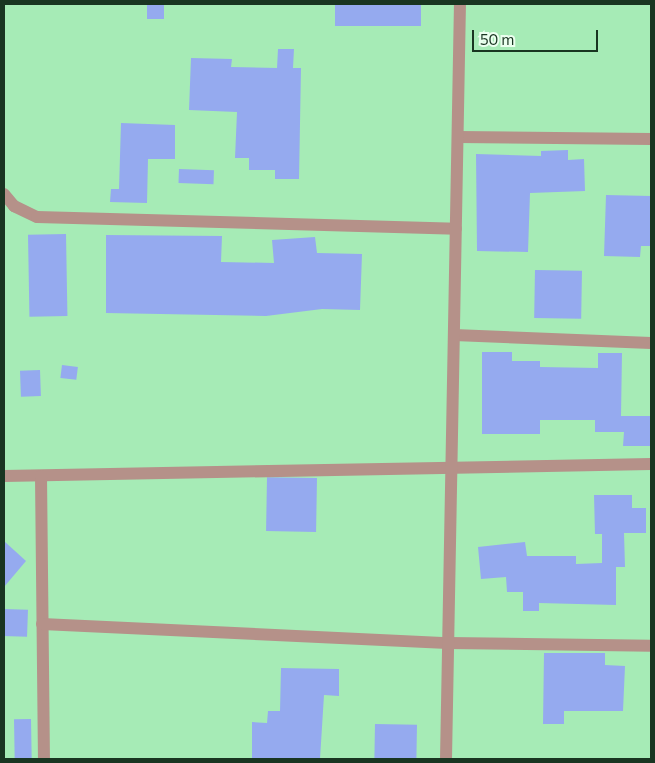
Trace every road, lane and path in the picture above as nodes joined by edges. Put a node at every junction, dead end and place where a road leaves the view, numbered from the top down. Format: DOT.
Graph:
graph roads {
  1 [pos="460,4"];
  2 [pos="458,137"];
  3 [pos="651,139"];
  4 [pos="4,194"];
  5 [pos="456,229"];
  6 [pos="454,334"];
  7 [pos="651,343"];
  8 [pos="651,464"];
  9 [pos="452,468"];
  10 [pos="4,476"];
  11 [pos="41,476"];
  12 [pos="42,624"];
  13 [pos="448,643"];
  14 [pos="651,646"];
  15 [pos="44,759"];
  16 [pos="446,759"];
  1 -- 2 [label="street"];
  2 -- 3 [label="street"];
  2 -- 5 [label="street"];
  4 -- 5 [label="street"];
  5 -- 6 [label="street"];
  6 -- 7 [label="street"];
  6 -- 9 [label="street"];
  8 -- 9 [label="street"];
  9 -- 11 [label="street"];
  9 -- 13 [label="street"];
  10 -- 11 [label="street"];
  11 -- 12 [label="street"];
  12 -- 13 [label="street"];
  12 -- 15 [label="street"];
  13 -- 14 [label="street"];
  13 -- 16 [label="street"];
}
